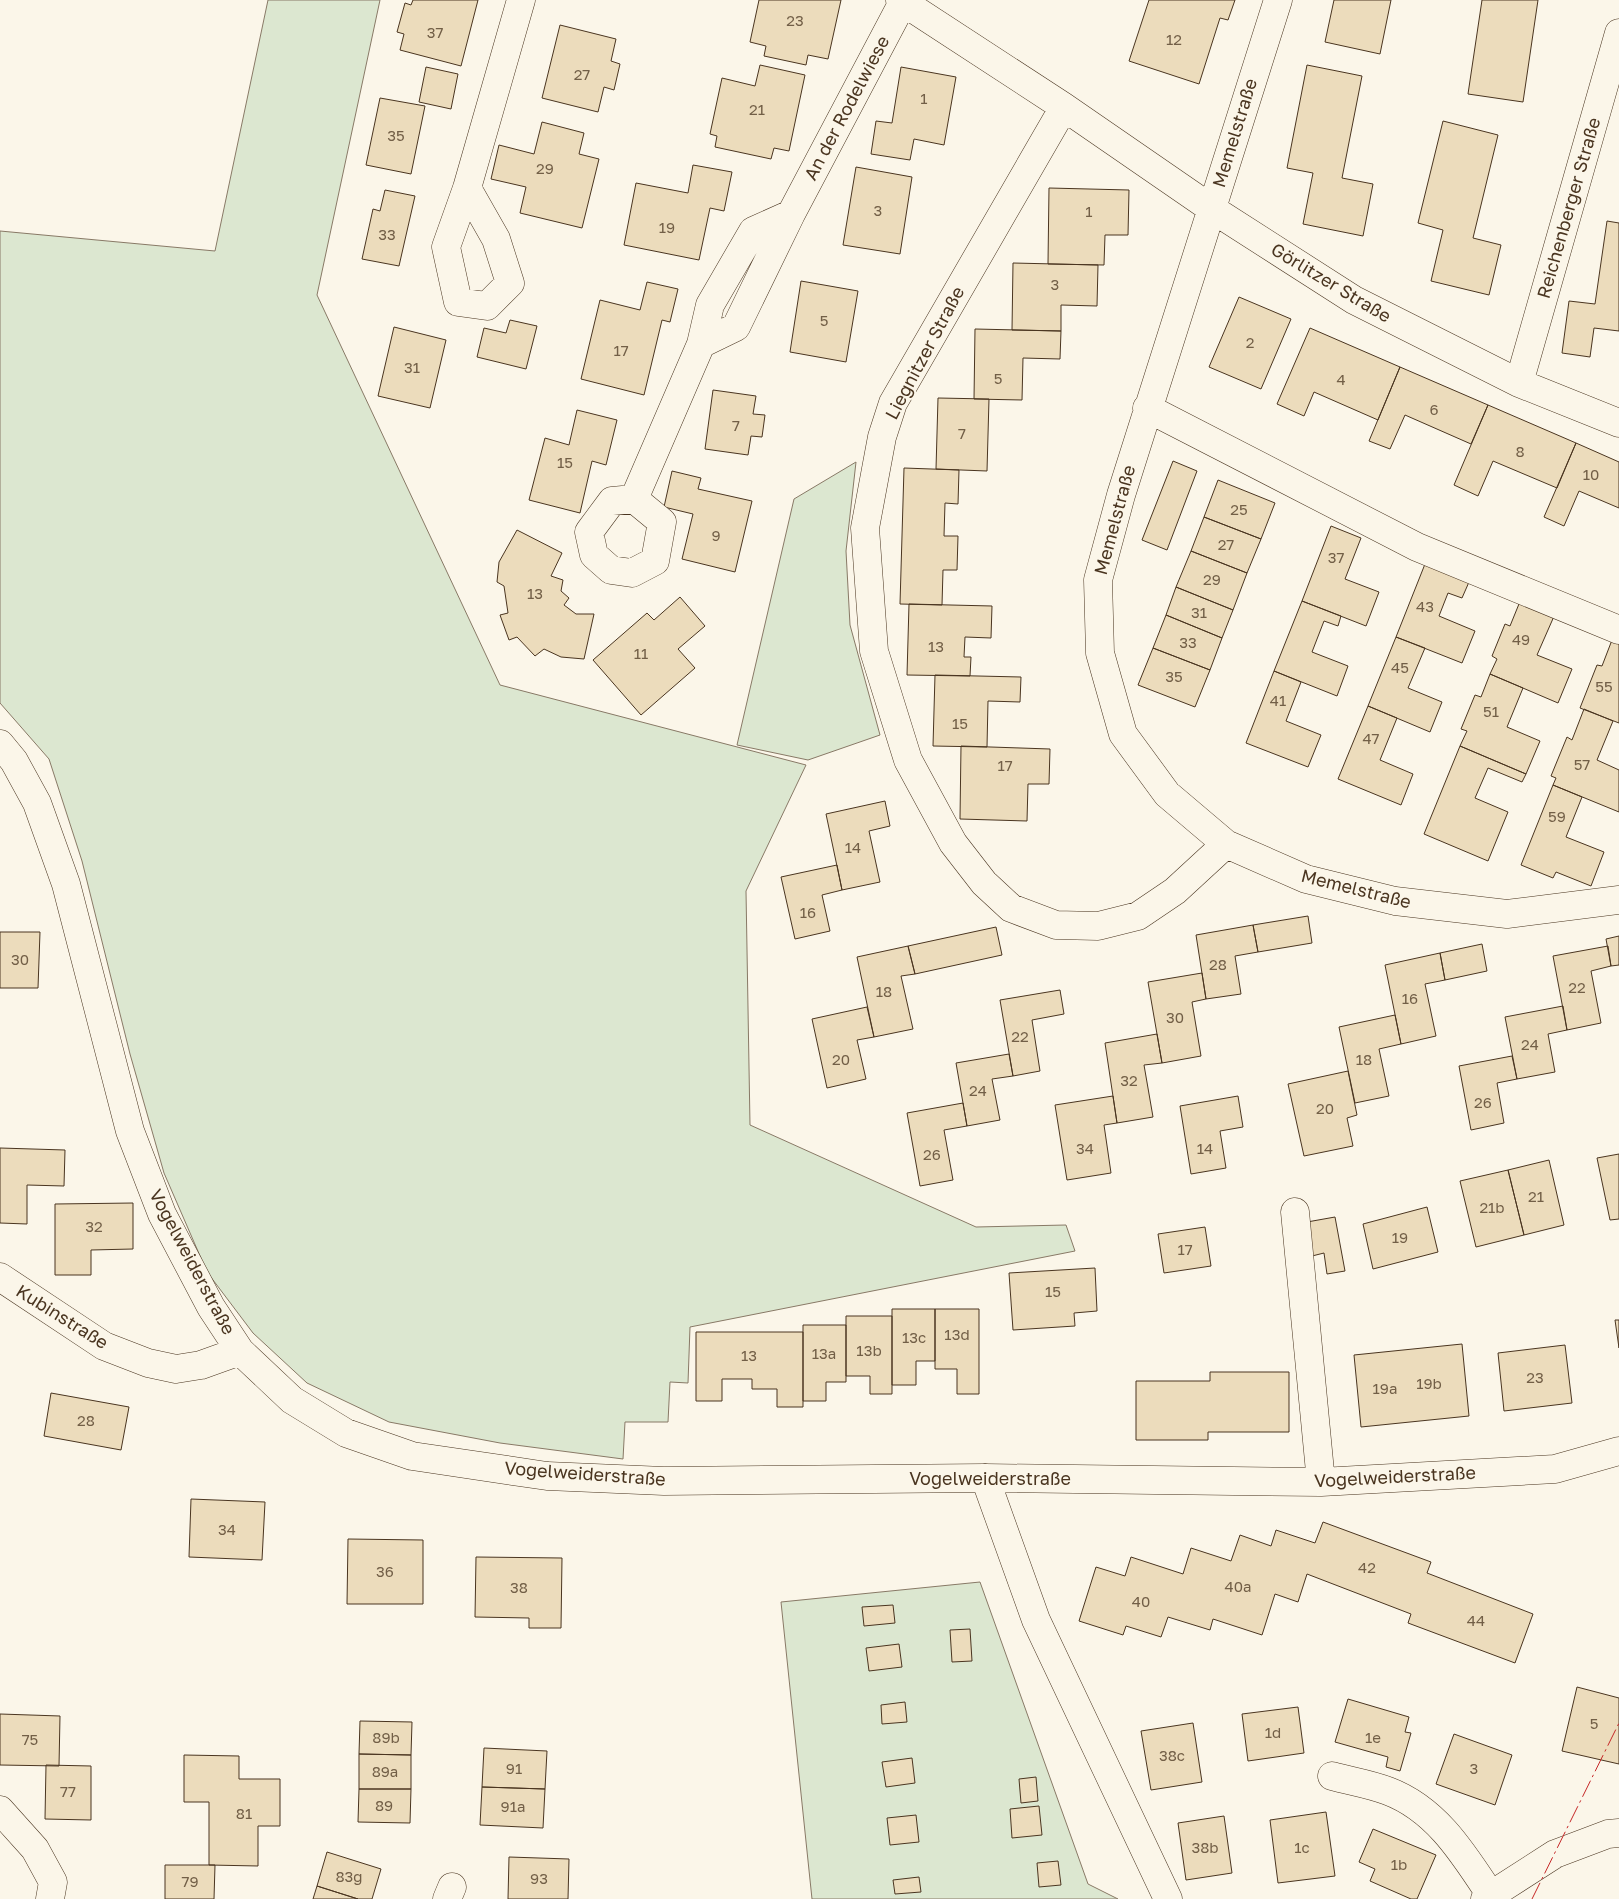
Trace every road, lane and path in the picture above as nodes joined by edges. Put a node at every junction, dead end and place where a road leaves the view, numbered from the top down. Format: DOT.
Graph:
graph roads {
  1 [pos="521,0"];
  2 [pos="1278,0"];
  3 [pos="902,1"];
  4 [pos="1619,33"];
  5 [pos="1064,107"];
  6 [pos="467,188"];
  7 [pos="1212,209"];
  8 [pos="1519,383"];
  9 [pos="1148,408"];
  10 [pos="1619,423"];
  11 [pos="634,498"];
  12 [pos="1619,630"];
  13 [pos="0,744"];
  14 [pos="1226,844"];
  15 [pos="1619,900"];
  16 [pos="1295,1212"];
  17 [pos="0,1278"];
  18 [pos="240,1351"];
  19 [pos="1619,1451"];
  20 [pos="984,1478"];
  21 [pos="1321,1482"];
  22 [pos="1332,1776"];
  23 [pos="0,1810"];
  24 [pos="1619,1833"];
  25 [pos="1487,1896"];
  26 [pos="50,1899"];
  27 [pos="1168,1899"];
  1 -- 6 [label="street"];
  2 -- 7 [label="street, Memelstraße"];
  3 -- 5 [label="street, An der Rodelwiese"];
  3 -- 11 [label="street, An der Rodelwiese"];
  4 -- 8 [label="street, Reichenberger Straße"];
  5 -- 7 [label="street, Görlitzer Straße"];
  5 -- 14 [label="street, Liegnitzer Straße"];
  7 -- 8 [label="street, Görlitzer Straße"];
  7 -- 9 [label="street, Memelstraße"];
  8 -- 10 [label="street, Görlitzer Straße"];
  9 -- 12 [label="street"];
  9 -- 14 [label="street, Memelstraße"];
  13 -- 18 [label="street, Vogelweiderstraße"];
  14 -- 15 [label="street, Memelstraße"];
  16 -- 21 [label="street"];
  17 -- 18 [label="street, Kubinstraße"];
  18 -- 20 [label="street, Vogelweiderstraße"];
  19 -- 21 [label="street, Vogelweiderstraße"];
  20 -- 21 [label="street, Vogelweiderstraße"];
  20 -- 27 [label="street"];
  22 -- 25 [label="street"];
  23 -- 26 [label="street"];
  24 -- 25 [label="street"];
}
